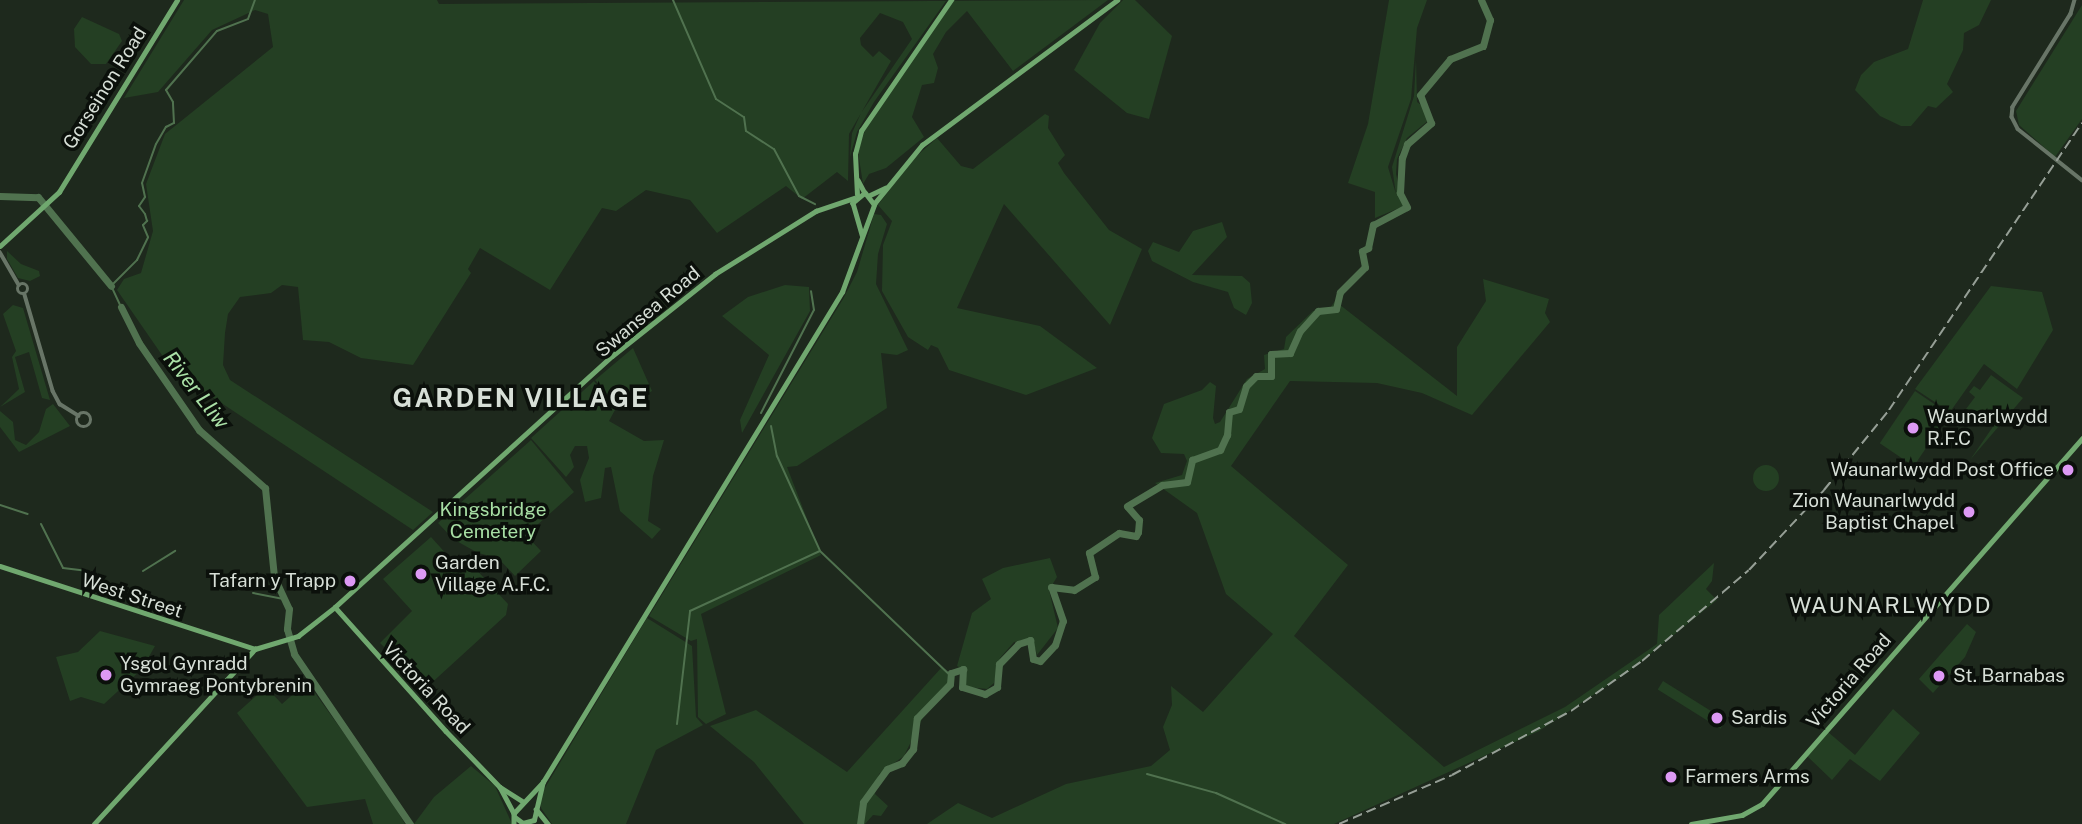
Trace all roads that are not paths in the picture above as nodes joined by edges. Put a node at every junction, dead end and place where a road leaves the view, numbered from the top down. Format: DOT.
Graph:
graph roads {
  1 [pos="177,0"];
  2 [pos="951,0"];
  3 [pos="1117,0"];
  4 [pos="2075,0"];
  5 [pos="858,180"];
  6 [pos="2082,180"];
  7 [pos="887,187"];
  8 [pos="868,194"];
  9 [pos="856,197"];
  10 [pos="841,203"];
  11 [pos="874,204"];
  12 [pos="855,211"];
  13 [pos="870,213"];
  14 [pos="862,235"];
  15 [pos="0,246"];
  16 [pos="0,252"];
  17 [pos="19,285"];
  18 [pos="25,295"];
  19 [pos="79,416"];
  20 [pos="2082,438"];
  21 [pos="0,566"];
  22 [pos="335,607"];
  23 [pos="256,649"];
  24 [pos="543,782"];
  25 [pos="499,787"];
  26 [pos="522,801"];
  27 [pos="535,807"];
  28 [pos="515,815"];
  29 [pos="94,824"];
  30 [pos="514,824"];
  31 [pos="528,824"];
  32 [pos="548,824"];
  33 [pos="1691,824"];
  1 -- 15 [label="main road, Gorseinon Road"];
  2 -- 5 [label="main road"];
  3 -- 7 [label="main road"];
  4 -- 6 [label="street"];
  5 -- 8 [label="main road"];
  5 -- 9 [label="main road"];
  7 -- 8 [label="main road"];
  7 -- 11 [label="main road"];
  8 -- 9 [label="main road, Swansea Road"];
  8 -- 11 [label="main road"];
  9 -- 10 [label="main road, Swansea Road"];
  9 -- 12 [label="main road"];
  10 -- 12 [label="main road"];
  10 -- 22 [label="main road, Swansea Road"];
  11 -- 13 [label="main road"];
  12 -- 13 [label="main road"];
  12 -- 14 [label="main road"];
  13 -- 14 [label="main road"];
  14 -- 24 [label="main road"];
  16 -- 17 [label="street"];
  17 -- 18 [label="street"];
  17 -- 18 [label="street"];
  18 -- 19 [label="street"];
  20 -- 33 [label="main road, Victoria Road"];
  21 -- 23 [label="main road, West Street"];
  22 -- 23 [label="main road, Swansea Road"];
  22 -- 25 [label="main road, Victoria Road"];
  23 -- 29 [label="main road"];
  24 -- 26 [label="main road"];
  24 -- 27 [label="main road"];
  25 -- 26 [label="main road, Victoria Road"];
  25 -- 28 [label="main road, Victoria Road"];
  26 -- 27 [label="main road, Victoria Road"];
  26 -- 28 [label="main road"];
  27 -- 31 [label="main road"];
  27 -- 32 [label="main road"];
  28 -- 30 [label="main road"];
  28 -- 31 [label="main road"];
}
